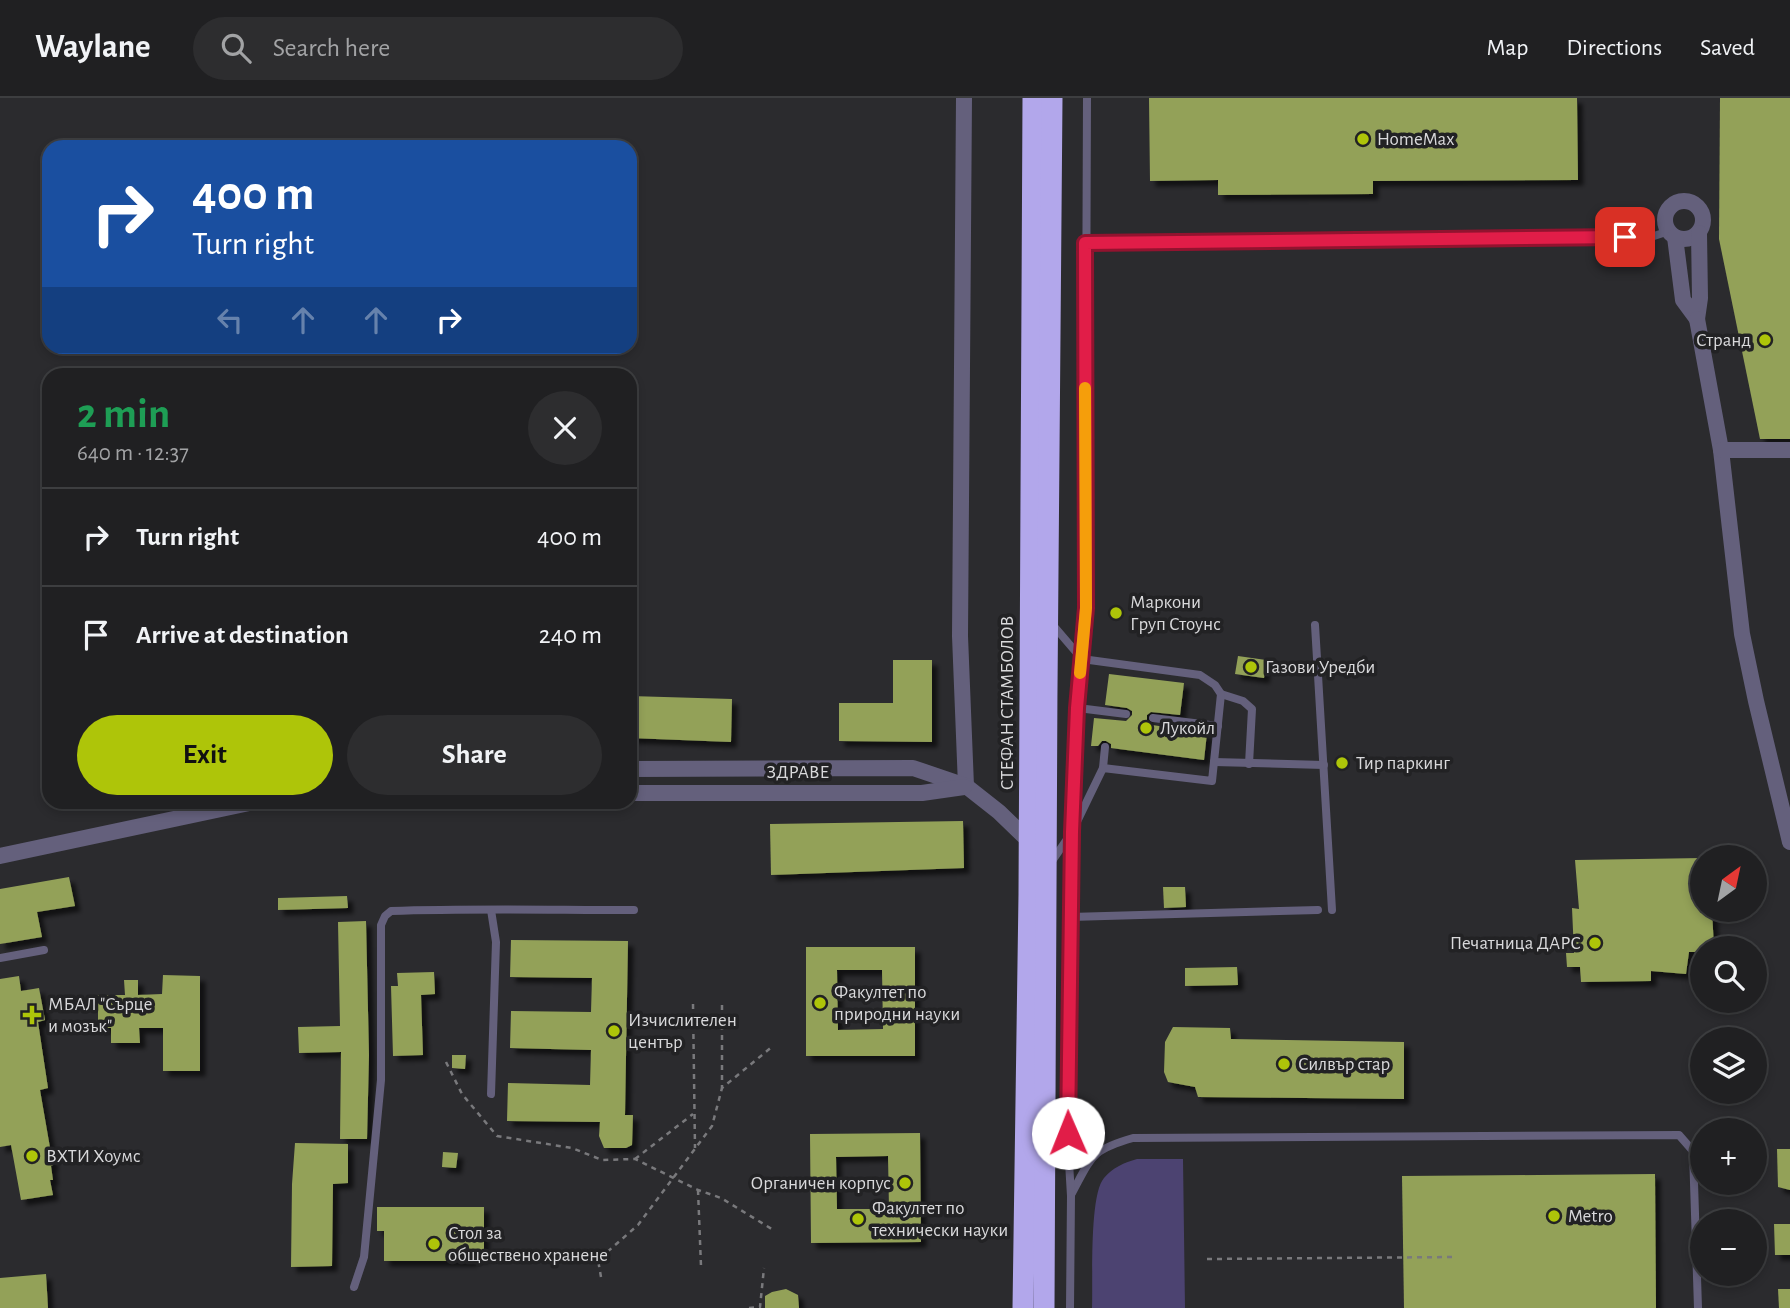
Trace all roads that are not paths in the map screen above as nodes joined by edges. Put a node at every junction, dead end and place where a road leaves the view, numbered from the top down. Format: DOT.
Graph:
graph roads {
  1 [pos="964,98"];
  2 [pos="1033,98"];
  3 [pos="1052,98"];
  4 [pos="1087,98"];
  5 [pos="1699,233"];
  6 [pos="1672,234"];
  7 [pos="1085,243"];
  8 [pos="1697,319"];
  9 [pos="1721,450"];
  10 [pos="1790,450"];
  11 [pos="1049,620"];
  12 [pos="1315,625"];
  13 [pos="1082,659"];
  14 [pos="1221,694"];
  15 [pos="1077,708"];
  16 [pos="1126,714"];
  17 [pos="1153,718"];
  18 [pos="1218,726"];
  19 [pos="1105,747"];
  20 [pos="1214,762"];
  21 [pos="1249,764"];
  22 [pos="1324,765"];
  23 [pos="1103,768"];
  24 [pos="637,769"];
  25 [pos="966,786"];
  26 [pos="637,793"];
  27 [pos="221,809"];
  28 [pos="1072,832"];
  29 [pos="1029,841"];
  30 [pos="1790,842"];
  31 [pos="0,856"];
  32 [pos="1045,873"];
  33 [pos="491,910"];
  34 [pos="634,910"];
  35 [pos="1318,910"];
  36 [pos="1332,910"];
  37 [pos="1070,917"];
  38 [pos="44,950"];
  39 [pos="0,958"];
  40 [pos="491,1094"];
  41 [pos="1071,1196"];
  42 [pos="354,1287"];
  43 [pos="1023,1308"];
  44 [pos="1044,1308"];
  45 [pos="1070,1308"];
  46 [pos="1698,1308"];
  1 -- 25 [label="street"];
  2 -- 29 [label="highway, СТЕФАН СТАМБОЛОВ"];
  3 -- 11 [label="highway, СТЕФАН СТАМБОЛОВ"];
  4 -- 7 [label="lane"];
  5 -- 6 [label="street"];
  5 -- 6 [label="street"];
  5 -- 8 [label="street"];
  6 -- 7 [label="lane"];
  6 -- 8 [label="street"];
  7 -- 13 [label="lane"];
  8 -- 9 [label="street"];
  9 -- 10 [label="street"];
  9 -- 30 [label="street"];
  11 -- 13 [label="lane"];
  11 -- 32 [label="highway, СТЕФАН СТАМБОЛОВ"];
  12 -- 22 [label="lane"];
  13 -- 14 [label="lane"];
  13 -- 15 [label="lane"];
  14 -- 18 [label="lane"];
  14 -- 21 [label="lane"];
  15 -- 16 [label="lane"];
  15 -- 28 [label="lane"];
  17 -- 18 [label="lane"];
  18 -- 20 [label="lane"];
  19 -- 23 [label="lane"];
  20 -- 21 [label="lane"];
  20 -- 23 [label="lane"];
  21 -- 22 [label="lane"];
  22 -- 36 [label="lane"];
  23 -- 28 [label="lane"];
  24 -- 25 [label="street"];
  25 -- 26 [label="street, ЗДРАВЕ"];
  25 -- 29 [label="street"];
  27 -- 31 [label="street"];
  28 -- 32 [label="lane"];
  28 -- 37 [label="lane"];
  29 -- 43 [label="highway, СТЕФАН СТАМБОЛОВ"];
  32 -- 44 [label="highway, СТЕФАН СТАМБОЛОВ"];
  33 -- 34 [label="lane"];
  33 -- 40 [label="lane"];
  33 -- 42 [label="lane"];
  35 -- 37 [label="lane"];
  37 -- 41 [label="lane"];
  38 -- 39 [label="lane"];
  41 -- 45 [label="lane"];
  41 -- 46 [label="lane"];
}
